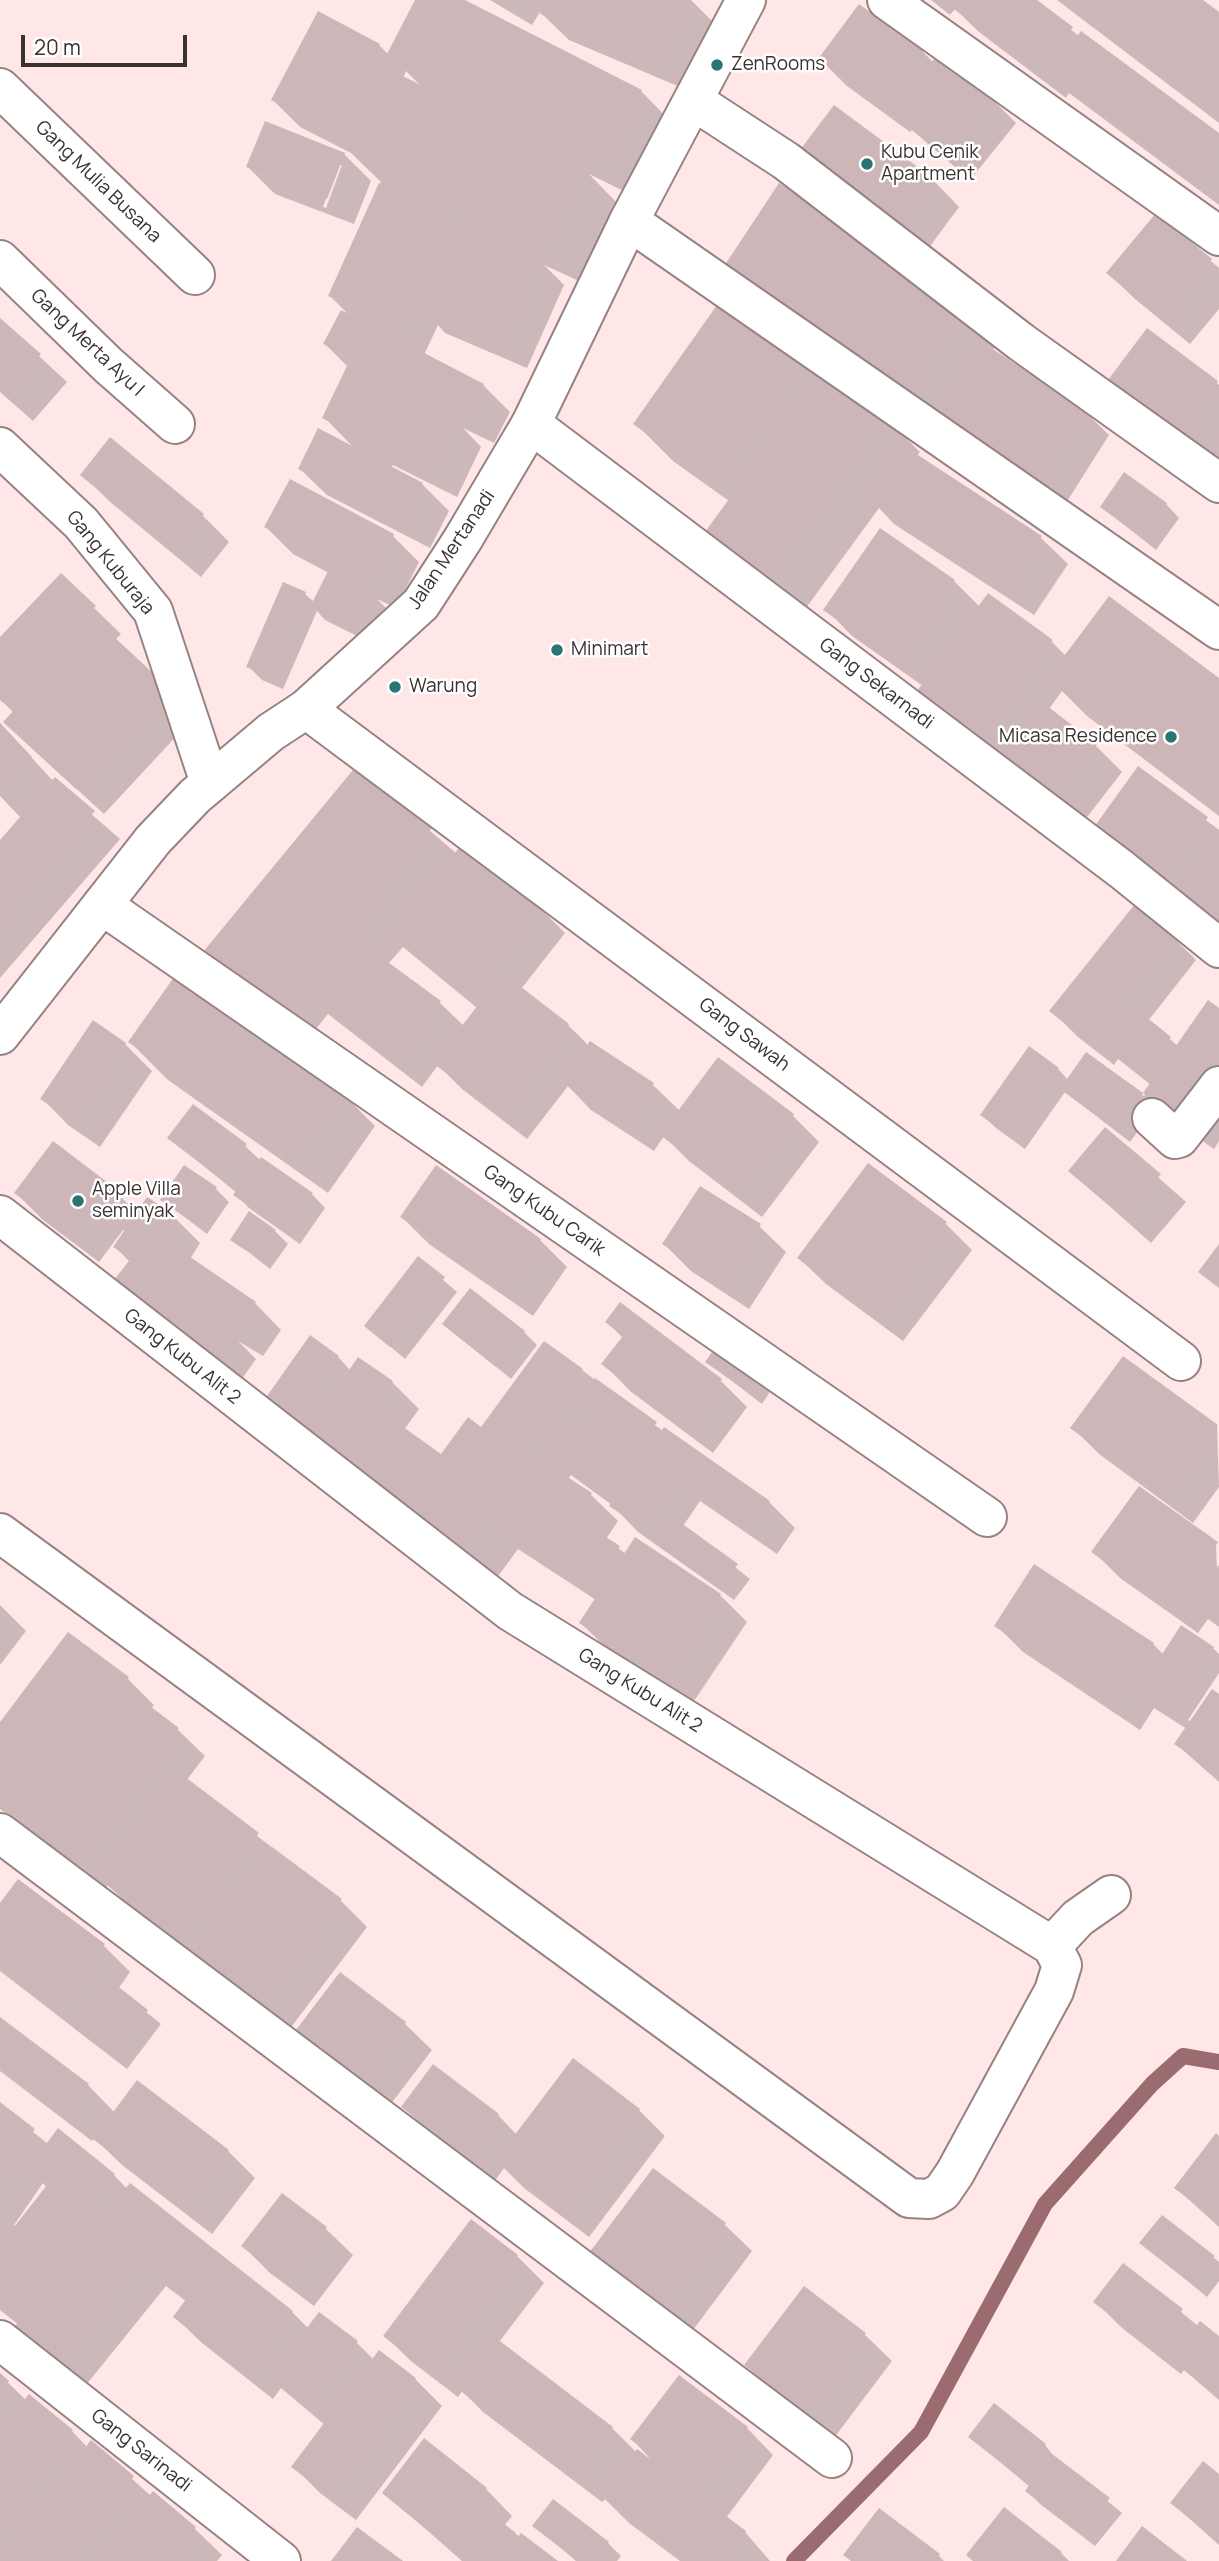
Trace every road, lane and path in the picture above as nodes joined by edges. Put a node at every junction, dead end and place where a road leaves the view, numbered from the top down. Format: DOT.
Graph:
graph roads {
  1 [pos="746,0"];
  2 [pos="887,0"];
  3 [pos="0,88"];
  4 [pos="694,101"];
  5 [pos="629,221"];
  6 [pos="1219,236"];
  7 [pos="0,260"];
  8 [pos="195,275"];
  9 [pos="175,424"];
  10 [pos="531,424"];
  11 [pos="0,447"];
  12 [pos="1219,483"];
  13 [pos="1219,630"];
  14 [pos="306,709"];
  15 [pos="210,783"];
  16 [pos="102,905"];
  17 [pos="1219,948"];
  18 [pos="0,1035"];
  19 [pos="1219,1086"];
  20 [pos="1152,1118"];
  21 [pos="0,1216"];
  22 [pos="1181,1361"];
  23 [pos="986,1517"];
  24 [pos="0,1533"];
  25 [pos="0,1833"];
  26 [pos="1111,1895"];
  27 [pos="1052,1946"];
  28 [pos="0,2340"];
  29 [pos="832,2458"];
  30 [pos="282,2561"];
  1 -- 4 [label="street, Jalan Mertanadi"];
  2 -- 6 [label="street"];
  3 -- 8 [label="street, Gang Mulia Busana"];
  4 -- 5 [label="street, Jalan Mertanadi"];
  4 -- 12 [label="street"];
  5 -- 10 [label="street, Jalan Mertanadi"];
  5 -- 13 [label="street"];
  7 -- 9 [label="street, Gang Merta Ayu I"];
  10 -- 14 [label="street, Jalan Mertanadi"];
  10 -- 17 [label="street, Gang Sekarnadi"];
  11 -- 15 [label="street, Gang Kuburaja"];
  14 -- 15 [label="street, Jalan Mertanadi"];
  14 -- 22 [label="street, Gang Sawah"];
  15 -- 16 [label="street, Jalan Mertanadi"];
  16 -- 18 [label="street, Jalan Mertanadi"];
  16 -- 23 [label="street, Gang Kubu Carik"];
  19 -- 20 [label="street"];
  21 -- 27 [label="street, Gang Kubu Alit 2"];
  24 -- 27 [label="street"];
  25 -- 29 [label="street"];
  26 -- 27 [label="street"];
  28 -- 30 [label="street, Gang Sarinadi"];
}
